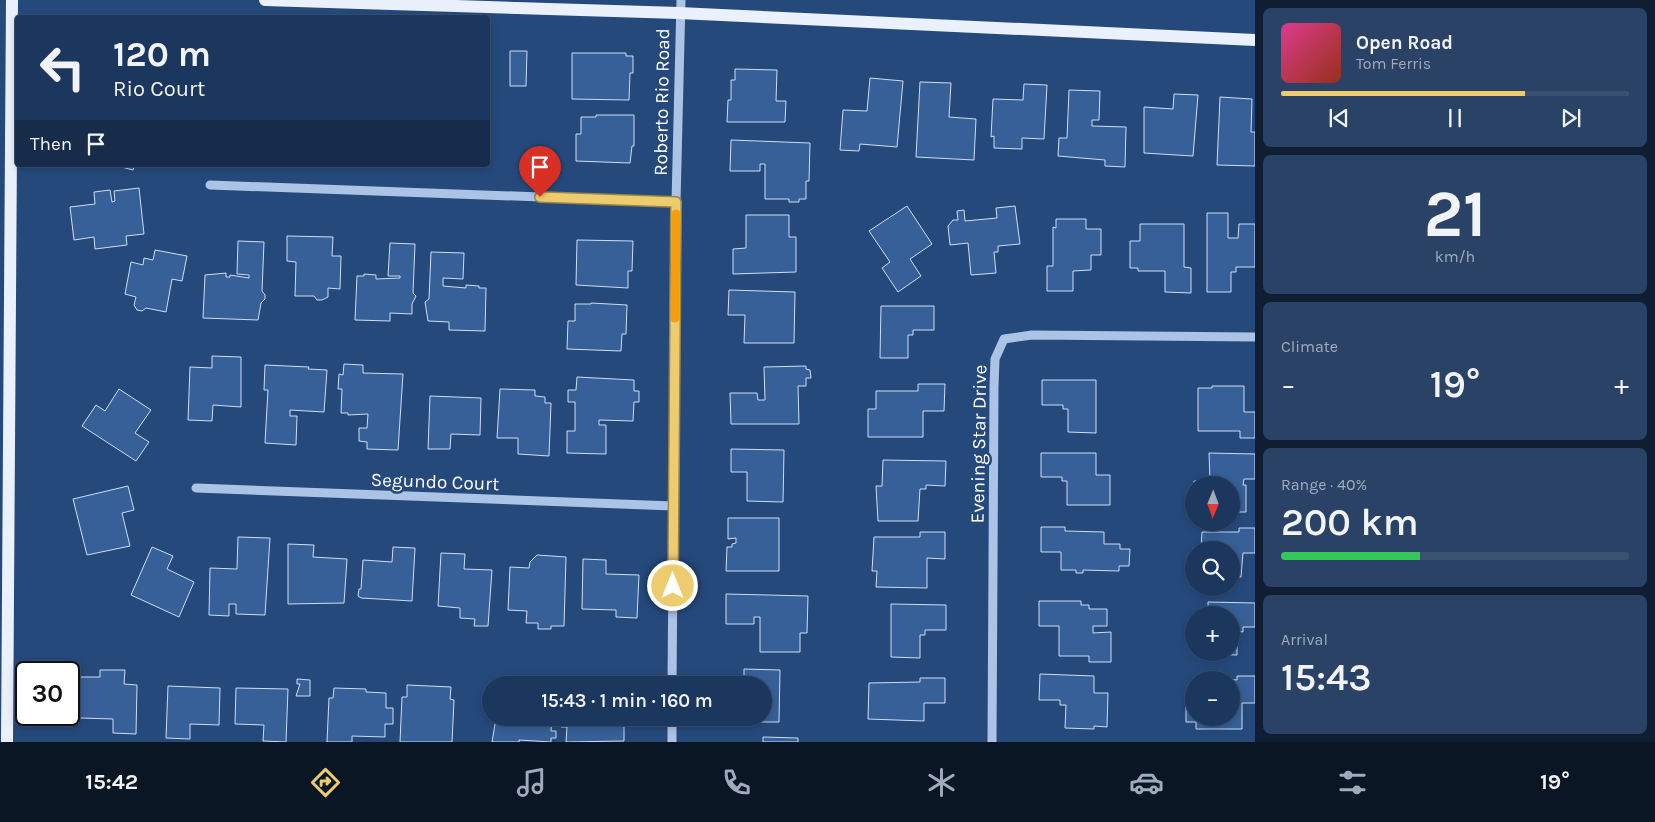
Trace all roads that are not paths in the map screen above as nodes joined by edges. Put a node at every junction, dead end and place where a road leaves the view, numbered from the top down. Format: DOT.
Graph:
graph roads {
  1 [pos="12,0"];
  2 [pos="265,0"];
  3 [pos="680,0"];
  4 [pos="680,13"];
  5 [pos="1255,40"];
  6 [pos="210,185"];
  7 [pos="676,202"];
  8 [pos="1255,337"];
  9 [pos="196,488"];
  10 [pos="673,506"];
  11 [pos="672,676"];
  12 [pos="672,726"];
  13 [pos="8,742"];
  14 [pos="672,742"];
  15 [pos="992,742"];
  1 -- 13 [label="main road"];
  2 -- 4 [label="main road"];
  3 -- 4 [label="street, Roberto Rio Road"];
  4 -- 5 [label="main road"];
  4 -- 7 [label="street, Roberto Rio Road"];
  6 -- 7 [label="street"];
  7 -- 10 [label="street, Roberto Rio Road"];
  8 -- 15 [label="street, Evening Star Drive"];
  9 -- 10 [label="street, Segundo Court"];
  10 -- 11 [label="street, Roberto Rio Road"];
  12 -- 14 [label="street"];
}
